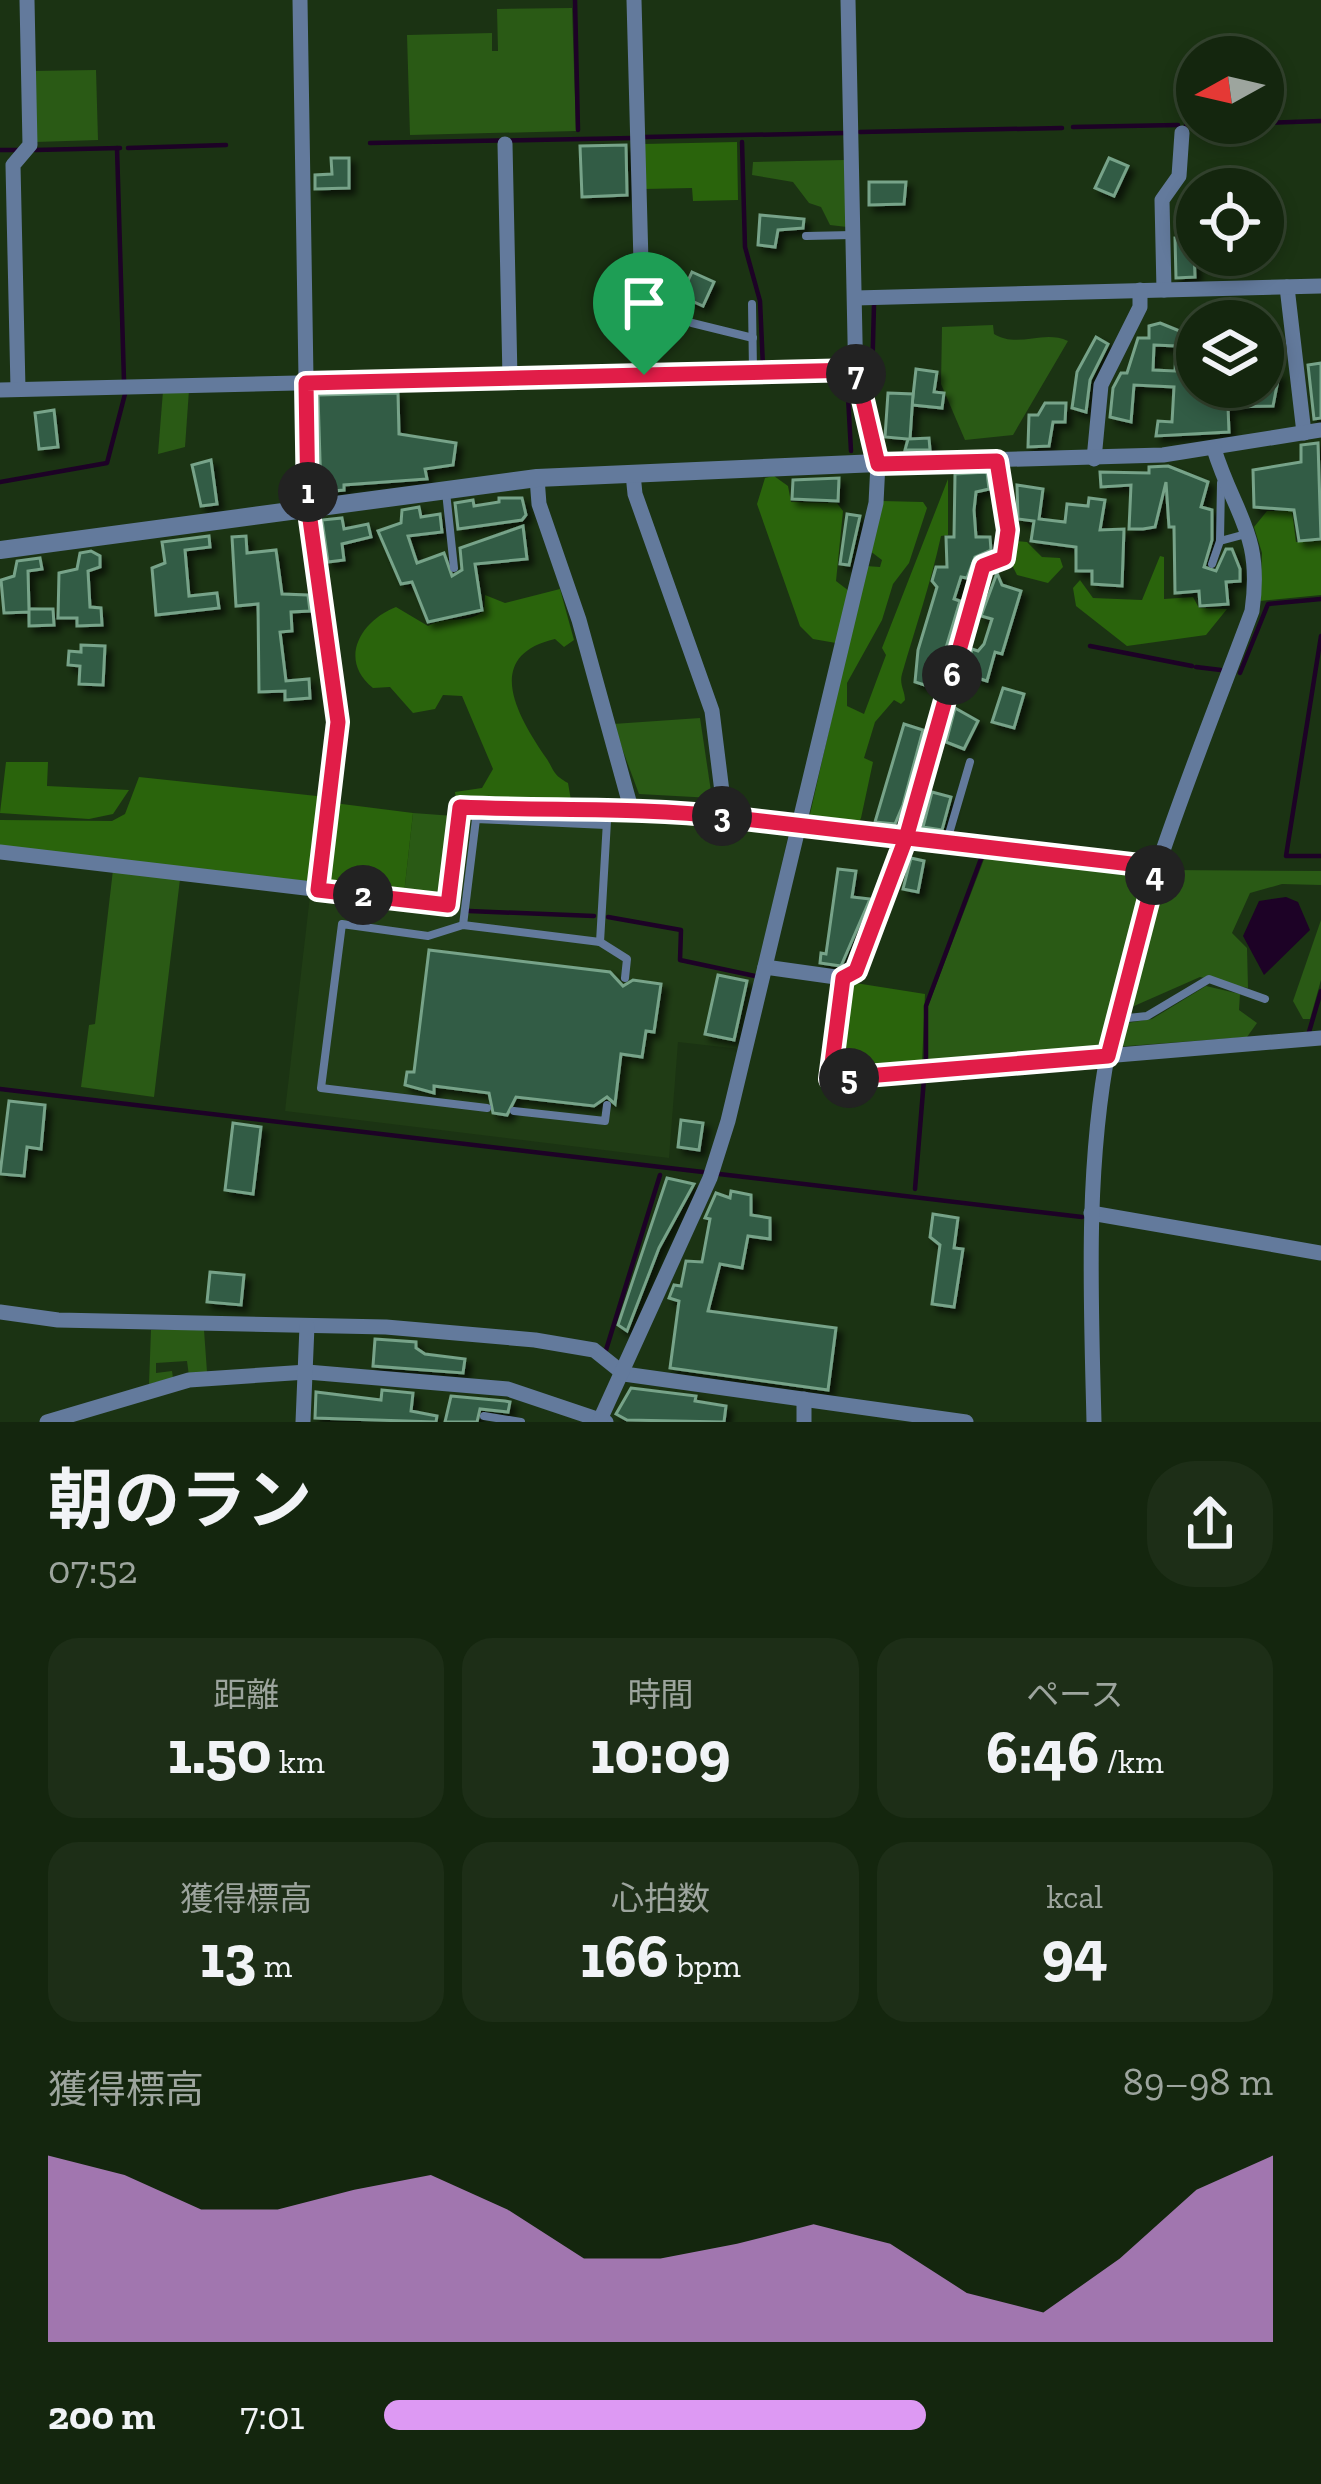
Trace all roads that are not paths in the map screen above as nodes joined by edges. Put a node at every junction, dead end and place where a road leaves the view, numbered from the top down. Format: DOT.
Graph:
graph roads {
  1 [pos="27,0"];
  2 [pos="300,0"];
  3 [pos="634,0"];
  4 [pos="848,0"];
  5 [pos="505,144"];
  6 [pos="1181,144"];
  7 [pos="853,235"];
  8 [pos="806,236"];
  9 [pos="1287,286"];
  10 [pos="1321,286"];
  11 [pos="1140,290"];
  12 [pos="1165,290"];
  13 [pos="854,298"];
  14 [pos="752,304"];
  15 [pos="692,322"];
  16 [pos="753,338"];
  17 [pos="856,370"];
  18 [pos="754,373"];
  19 [pos="644,375"];
  20 [pos="510,378"];
  21 [pos="306,383"];
  22 [pos="9,389"];
  23 [pos="1312,432"];
  24 [pos="1214,449"];
  25 [pos="1094,459"];
  26 [pos="997,461"];
  27 [pos="878,464"];
  28 [pos="1221,472"];
  29 [pos="633,474"];
  30 [pos="536,478"];
  31 [pos="445,489"];
  32 [pos="308,505"];
  33 [pos="1249,532"];
  34 [pos="1220,541"];
  35 [pos="0,550"];
  36 [pos="1212,564"];
  37 [pos="454,568"];
  38 [pos="970,762"];
  39 [pos="632,812"];
  40 [pos="724,816"];
  41 [pos="607,819"];
  42 [pos="797,827"];
  43 [pos="906,838"];
  44 [pos="946,845"];
  45 [pos="0,852"];
  46 [pos="1157,867"];
  47 [pos="318,890"];
  48 [pos="463,925"];
  49 [pos="600,942"];
  50 [pos="765,968"];
  51 [pos="625,978"];
  52 [pos="843,978"];
  53 [pos="1265,999"];
  54 [pos="1116,1019"];
  55 [pos="1321,1038"];
  56 [pos="1108,1056"];
  57 [pos="607,1105"];
  58 [pos="487,1108"];
  59 [pos="514,1111"];
  60 [pos="1091,1213"];
  61 [pos="1321,1253"];
  62 [pos="0,1312"];
  63 [pos="307,1326"];
  64 [pos="307,1372"];
  65 [pos="624,1374"];
  66 [pos="804,1399"];
  67 [pos="484,1416"];
  68 [pos="601,1421"];
  69 [pos="47,1422"];
  70 [pos="303,1422"];
  71 [pos="521,1422"];
  72 [pos="804,1422"];
  73 [pos="966,1422"];
  74 [pos="1094,1422"];
  1 -- 22 [label="street"];
  2 -- 21 [label="street"];
  3 -- 19 [label="street"];
  4 -- 7 [label="street"];
  5 -- 20 [label="street"];
  6 -- 12 [label="street"];
  7 -- 8 [label="lane"];
  7 -- 13 [label="street"];
  9 -- 10 [label="street"];
  9 -- 12 [label="street"];
  9 -- 23 [label="street"];
  11 -- 12 [label="street"];
  11 -- 13 [label="street"];
  11 -- 25 [label="street"];
  13 -- 17 [label="street"];
  14 -- 16 [label="lane"];
  15 -- 16 [label="lane"];
  16 -- 18 [label="lane"];
  17 -- 18 [label="street"];
  17 -- 27 [label="street"];
  18 -- 19 [label="street"];
  19 -- 20 [label="street"];
  20 -- 21 [label="street"];
  21 -- 22 [label="street"];
  21 -- 32 [label="street"];
  23 -- 24 [label="street"];
  24 -- 25 [label="street"];
  24 -- 28 [label="street"];
  25 -- 26 [label="street"];
  26 -- 27 [label="street"];
  26 -- 43 [label="street"];
  27 -- 29 [label="street"];
  27 -- 42 [label="street"];
  28 -- 33 [label="street"];
  28 -- 34 [label="lane"];
  29 -- 30 [label="street"];
  29 -- 40 [label="street"];
  30 -- 31 [label="street"];
  30 -- 39 [label="street"];
  31 -- 32 [label="street"];
  31 -- 37 [label="lane"];
  32 -- 35 [label="street"];
  32 -- 47 [label="street"];
  33 -- 34 [label="lane"];
  33 -- 46 [label="street"];
  34 -- 36 [label="lane"];
  38 -- 44 [label="lane"];
  39 -- 40 [label="street"];
  39 -- 41 [label="street"];
  40 -- 42 [label="street"];
  41 -- 47 [label="street"];
  41 -- 48 [label="lane"];
  41 -- 49 [label="lane"];
  42 -- 43 [label="street"];
  42 -- 50 [label="street"];
  43 -- 44 [label="street"];
  43 -- 52 [label="street"];
  44 -- 46 [label="street"];
  45 -- 47 [label="street"];
  46 -- 54 [label="street"];
  48 -- 49 [label="lane"];
  48 -- 58 [label="lane"];
  49 -- 51 [label="lane"];
  50 -- 52 [label="street"];
  50 -- 65 [label="street"];
  52 -- 56 [label="street"];
  53 -- 54 [label="lane"];
  54 -- 56 [label="street"];
  55 -- 56 [label="street"];
  56 -- 60 [label="street"];
  57 -- 59 [label="lane"];
  60 -- 61 [label="street"];
  60 -- 74 [label="street"];
  62 -- 63 [label="street"];
  63 -- 64 [label="street"];
  63 -- 65 [label="street"];
  64 -- 68 [label="street"];
  64 -- 69 [label="street"];
  64 -- 70 [label="street"];
  65 -- 66 [label="street"];
  65 -- 68 [label="street"];
  66 -- 72 [label="street"];
  66 -- 73 [label="street"];
  67 -- 71 [label="lane"];
}
